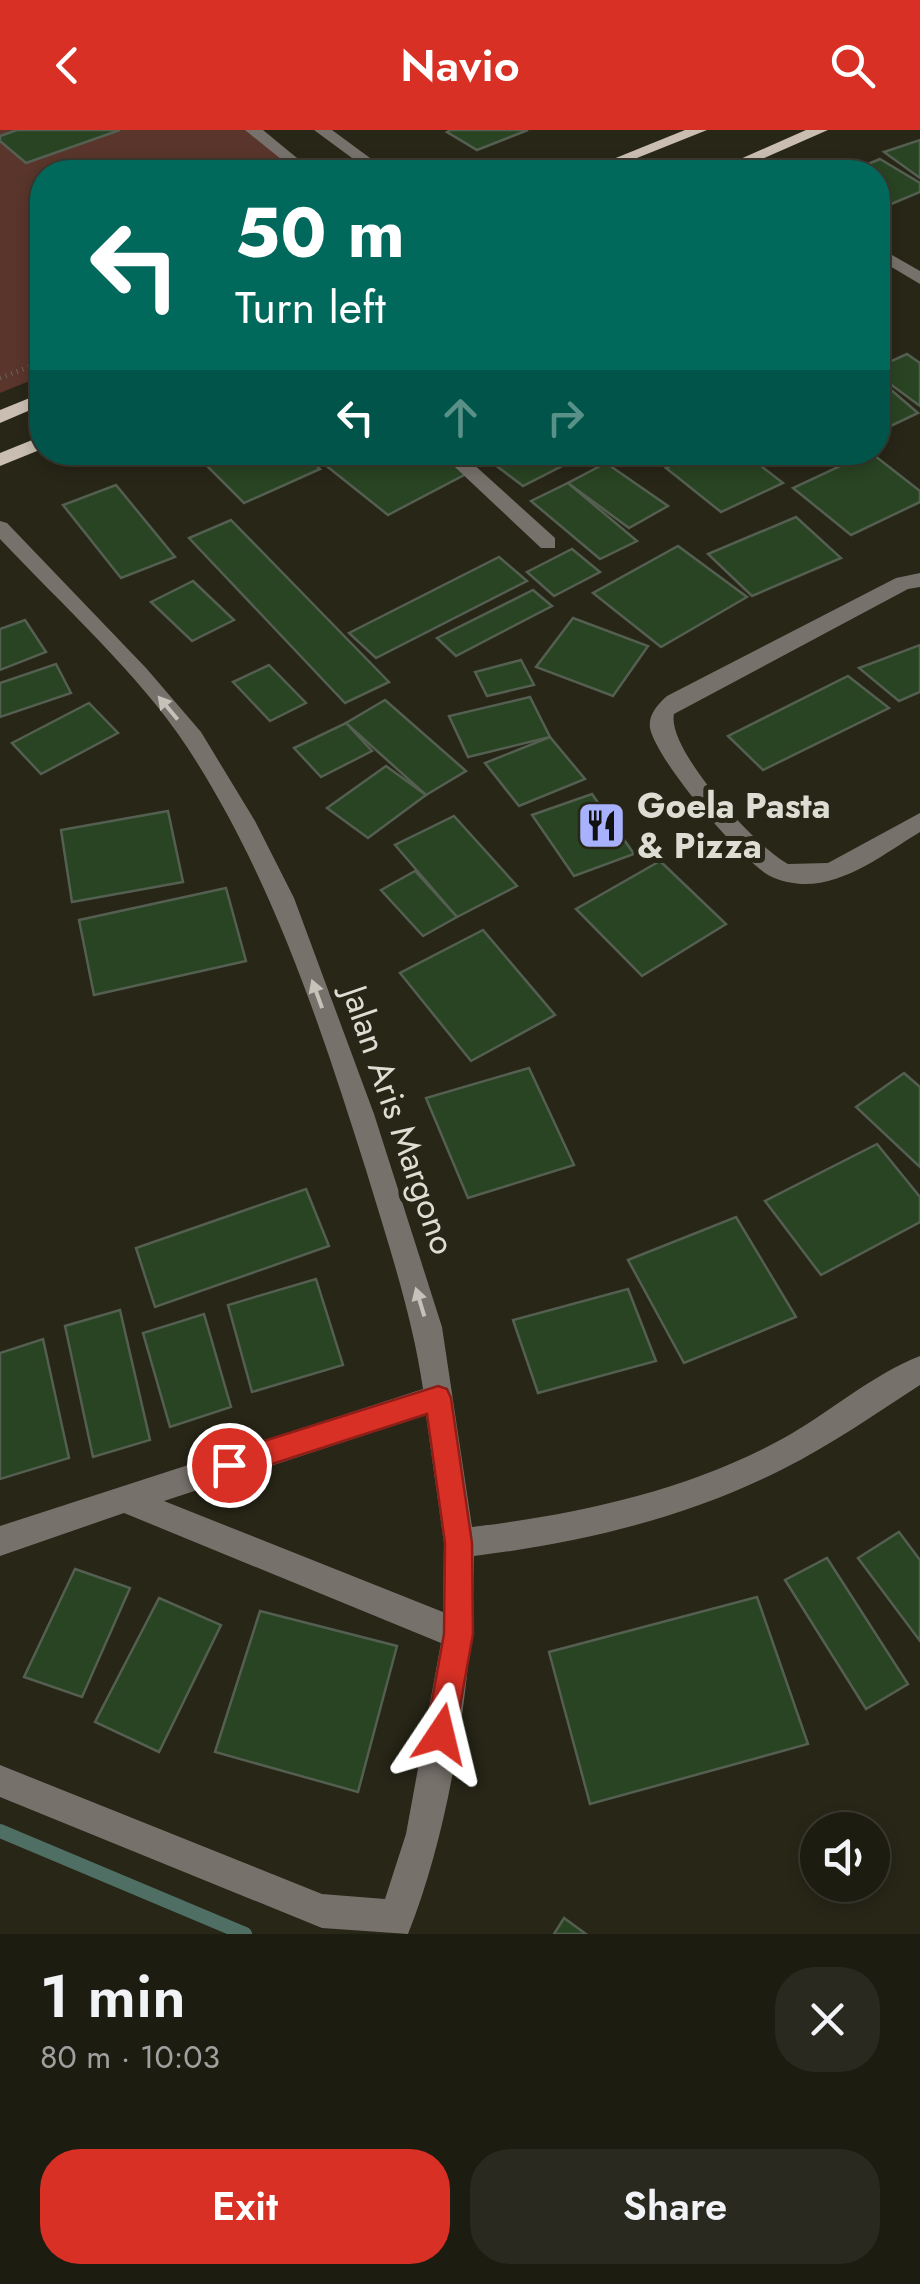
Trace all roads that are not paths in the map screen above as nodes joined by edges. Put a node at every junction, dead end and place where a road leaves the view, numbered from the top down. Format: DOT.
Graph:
graph roads {
  1 [pos="253,130"];
  2 [pos="322,130"];
  3 [pos="700,130"];
  4 [pos="820,130"];
  5 [pos="291,160"];
  6 [pos="363,160"];
  7 [pos="621,160"];
  8 [pos="760,160"];
  9 [pos="890,259"];
  10 [pos="920,278"];
  11 [pos="30,404"];
  12 [pos="0,418"];
  13 [pos="30,439"];
  14 [pos="30,447"];
  15 [pos="0,460"];
  16 [pos="462,465"];
  17 [pos="0,526"];
  18 [pos="548,543"];
  19 [pos="920,580"];
  20 [pos="920,821"];
  21 [pos="920,1368"];
  22 [pos="438,1398"];
  23 [pos="124,1499"];
  24 [pos="0,1541"];
  25 [pos="458,1543"];
  26 [pos="458,1634"];
  27 [pos="0,1781"];
  28 [pos="395,1924"];
  1 -- 5 [label="street"];
  2 -- 6 [label="street"];
  3 -- 7 [label="main road"];
  4 -- 8 [label="main road"];
  9 -- 10 [label="street"];
  11 -- 12 [label="main road"];
  12 -- 13 [label="main road"];
  14 -- 15 [label="main road"];
  16 -- 18 [label="street"];
  22 -- 17 [label="street, Jalan Aris Margono, one-way"];
  19 -- 20 [label="street"];
  21 -- 25 [label="street"];
  22 -- 23 [label="street"];
  22 -- 25 [label="street, Jalan Aris Margono"];
  23 -- 24 [label="street"];
  23 -- 26 [label="street"];
  25 -- 26 [label="street, Jalan Aris Margono"];
  26 -- 28 [label="street, Jalan Aris Margono"];
  27 -- 28 [label="street"];
}
